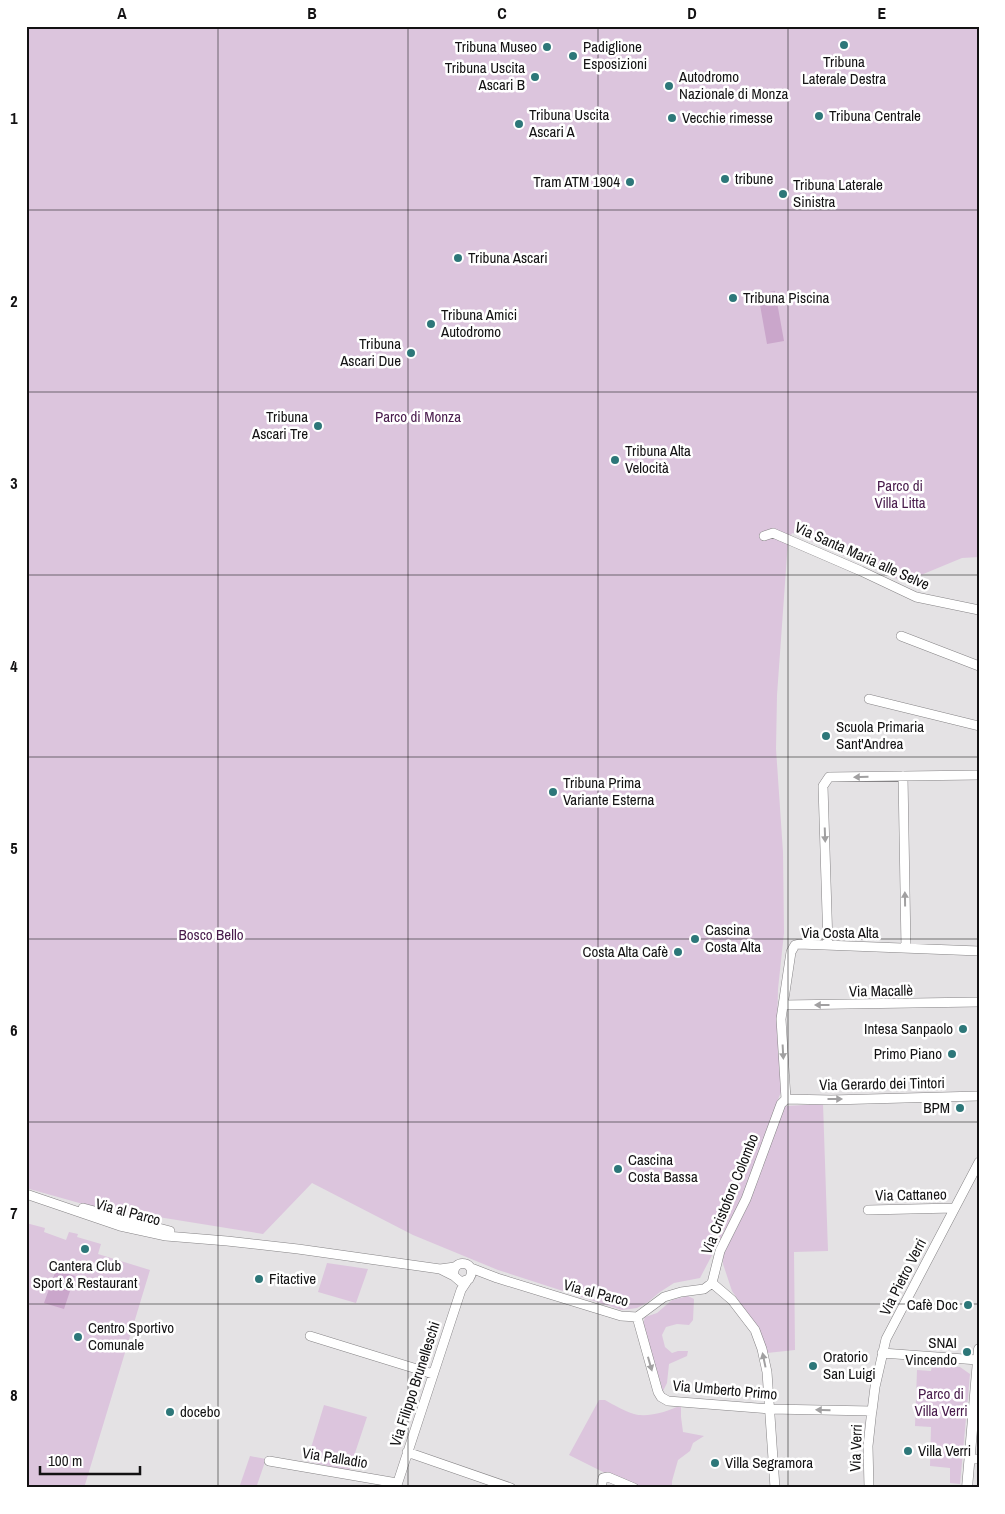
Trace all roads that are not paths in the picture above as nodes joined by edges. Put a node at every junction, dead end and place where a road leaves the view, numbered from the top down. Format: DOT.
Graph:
graph roads {
  1 [pos="764,536"];
  2 [pos="979,610"];
  3 [pos="901,636"];
  4 [pos="979,666"];
  5 [pos="869,699"];
  6 [pos="979,726"];
  7 [pos="979,775"];
  8 [pos="903,776"];
  9 [pos="828,945"];
  10 [pos="906,948"];
  11 [pos="979,951"];
  12 [pos="979,1002"];
  13 [pos="783,1005"];
  14 [pos="979,1096"];
  15 [pos="786,1099"];
  16 [pos="979,1162"];
  17 [pos="26,1194"];
  18 [pos="954,1208"];
  19 [pos="868,1210"];
  20 [pos="472,1268"];
  21 [pos="456,1274"];
  22 [pos="497,1278"];
  23 [pos="468,1280"];
  24 [pos="712,1283"];
  25 [pos="461,1290"];
  26 [pos="637,1317"];
  27 [pos="310,1336"];
  28 [pos="882,1353"];
  29 [pos="978,1353"];
  30 [pos="432,1374"];
  31 [pos="770,1408"];
  32 [pos="872,1410"];
  33 [pos="975,1439"];
  34 [pos="407,1452"];
  35 [pos="974,1459"];
  36 [pos="269,1460"];
  37 [pos="602,1484"];
  38 [pos="396,1485"];
  39 [pos="511,1488"];
  40 [pos="634,1488"];
  41 [pos="775,1488"];
  42 [pos="869,1488"];
  43 [pos="967,1488"];
  1 -- 2 [label="street, Via Santa Maria alle Selve"];
  3 -- 4 [label="street"];
  5 -- 6 [label="street"];
  7 -- 8 [label="street"];
  8 -- 9 [label="street, one-way"];
  10 -- 8 [label="street, one-way"];
  9 -- 10 [label="street, Via Costa Alta"];
  9 -- 13 [label="street, Via Costa Alta"];
  10 -- 11 [label="street, Via Costa Alta"];
  12 -- 13 [label="street, Via Macallè, one-way"];
  13 -- 15 [label="street, Via Costa Alta, one-way"];
  15 -- 14 [label="street, Via Gerardo dei Tintori, one-way"];
  15 -- 24 [label="street, Via Cristoforo Colombo"];
  16 -- 18 [label="street, Via Pietro Verri"];
  17 -- 21 [label="street, Via al Parco"];
  18 -- 19 [label="street, Via Cattaneo"];
  18 -- 28 [label="street, Via Pietro Verri"];
  20 -- 21 [label="street"];
  20 -- 22 [label="street, Via al Parco"];
  20 -- 23 [label="street"];
  21 -- 23 [label="street"];
  21 -- 25 [label="street"];
  22 -- 23 [label="street, Via al Parco"];
  22 -- 26 [label="street, Via al Parco"];
  23 -- 25 [label="street, Via Filippo Brunelleschi"];
  24 -- 26 [label="street, Via al Parco"];
  31 -- 24 [label="street, one-way"];
  25 -- 30 [label="street, Via Filippo Brunelleschi"];
  26 -- 31 [label="street, Via Umberto Primo, one-way"];
  27 -- 30 [label="street"];
  28 -- 29 [label="street"];
  28 -- 32 [label="street, Via Pietro Verri"];
  29 -- 33 [label="main road"];
  30 -- 34 [label="street, Via Filippo Brunelleschi"];
  32 -- 31 [label="street, Via Umberto Primo, one-way"];
  31 -- 41 [label="street"];
  32 -- 42 [label="street, Via Verri"];
  33 -- 35 [label="main road"];
  34 -- 38 [label="street, Via Filippo Brunelleschi"];
  34 -- 39 [label="street"];
  35 -- 43 [label="main road"];
  36 -- 38 [label="street, Via Palladio"];
  37 -- 40 [label="street"];
}
